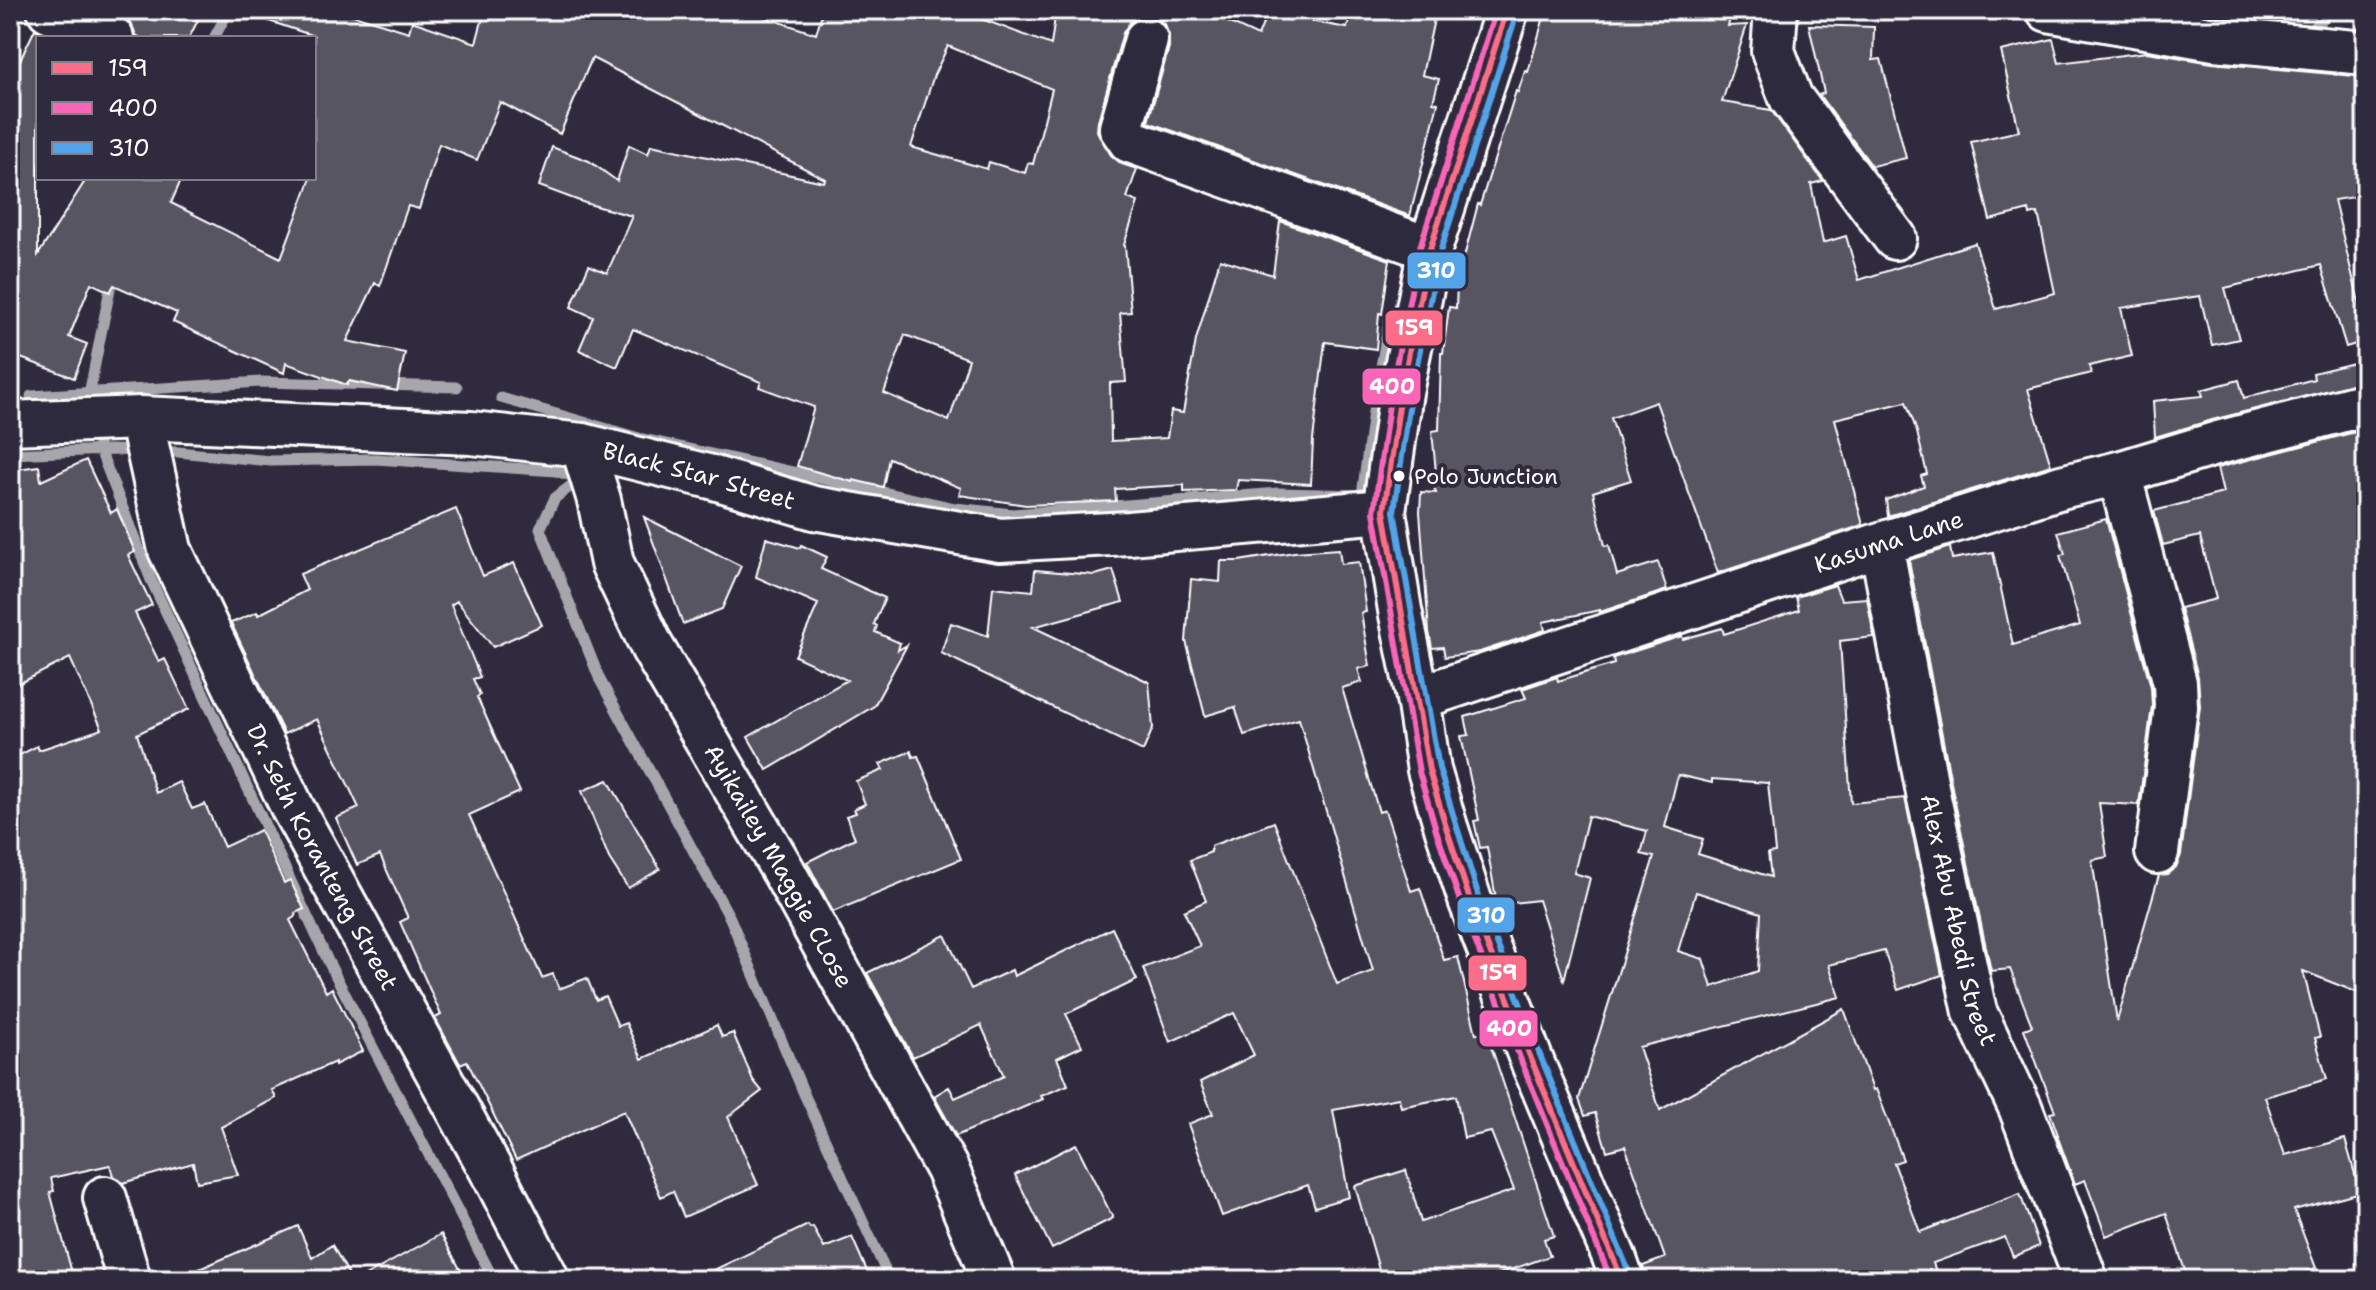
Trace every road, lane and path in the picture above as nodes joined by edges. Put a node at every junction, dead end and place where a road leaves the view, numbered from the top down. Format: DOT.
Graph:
graph roads {
  1 [pos="49,10"];
  2 [pos="1507,10"];
  3 [pos="1776,10"];
  4 [pos="2048,10"];
  5 [pos="108,36"];
  6 [pos="1146,40"];
  7 [pos="2366,53"];
  8 [pos="1895,238"];
  9 [pos="1430,249"];
  10 [pos="2366,404"];
  11 [pos="12,418"];
  12 [pos="141,418"];
  13 [pos="582,445"];
  14 [pos="2119,473"];
  15 [pos="1384,511"];
  16 [pos="1881,544"];
  17 [pos="1418,698"];
  18 [pos="2157,852"];
  19 [pos="105,1198"];
  20 [pos="129,1280"];
  21 [pos="548,1280"];
  22 [pos="994,1280"];
  23 [pos="1622,1280"];
  24 [pos="2086,1280"];
  1 -- 5 [label="street"];
  2 -- 9 [label="street"];
  3 -- 8 [label="street"];
  4 -- 7 [label="street"];
  6 -- 9 [label="street"];
  9 -- 15 [label="street"];
  10 -- 14 [label="street, Kasuma Lane"];
  11 -- 12 [label="street, Black Star Street"];
  12 -- 13 [label="street, Black Star Street"];
  12 -- 21 [label="street, Dr. Seth Koranteng Street"];
  13 -- 15 [label="street, Black Star Street"];
  13 -- 22 [label="street, Ayikailey Maggie CLose"];
  14 -- 16 [label="street, Kasuma Lane"];
  14 -- 18 [label="street"];
  15 -- 17 [label="street"];
  16 -- 17 [label="street, Kasuma Lane"];
  16 -- 24 [label="street, Alex Abu Abedi Street"];
  17 -- 23 [label="street"];
  19 -- 20 [label="street"];
}
